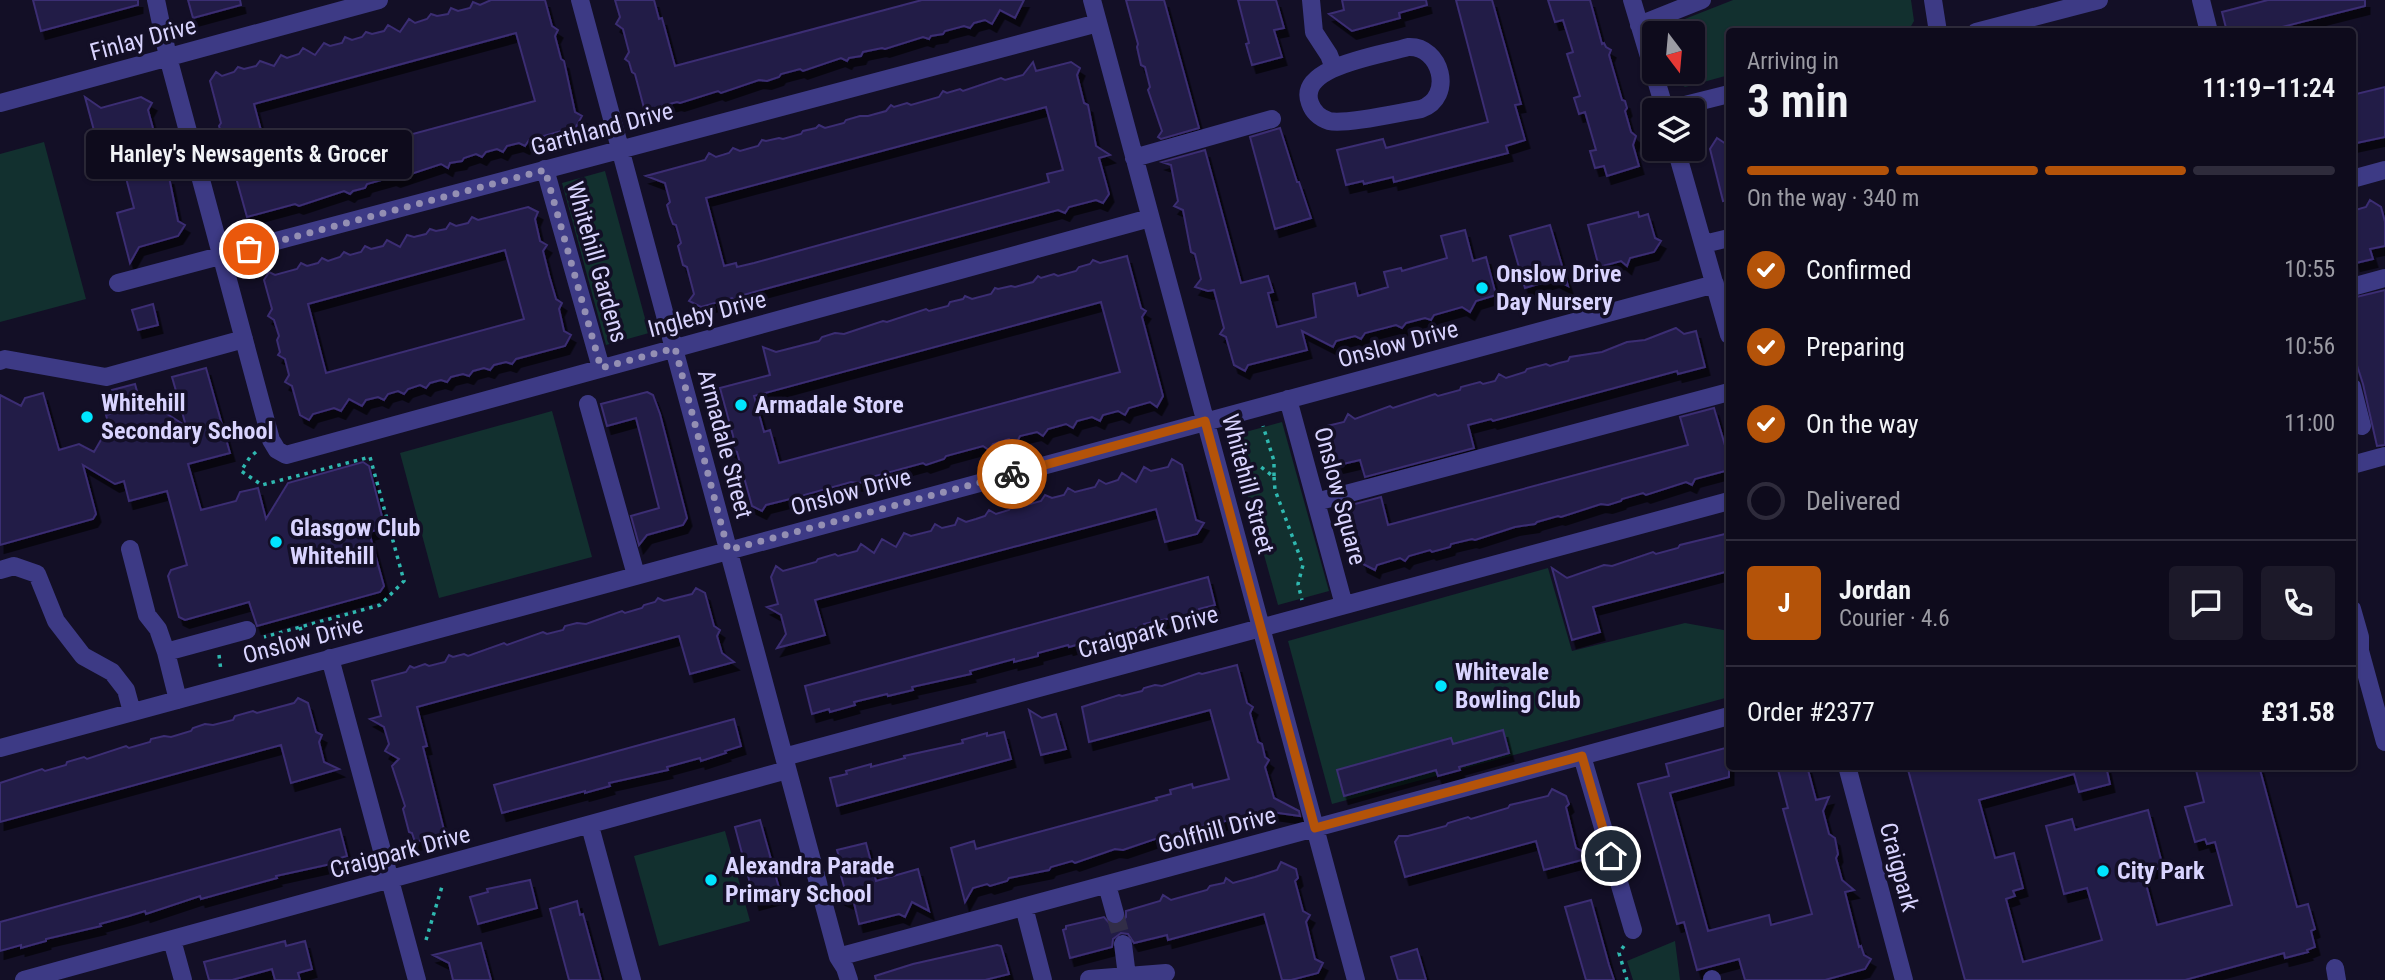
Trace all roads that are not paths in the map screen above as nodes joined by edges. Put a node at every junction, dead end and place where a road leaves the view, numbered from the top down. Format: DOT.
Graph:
graph roads {
  1 [pos="156,0"];
  2 [pos="379,0"];
  3 [pos="580,0"];
  4 [pos="1092,0"];
  5 [pos="1311,0"];
  6 [pos="1632,0"];
  7 [pos="1702,0"];
  8 [pos="1933,0"];
  9 [pos="2099,0"];
  10 [pos="2201,0"];
  11 [pos="1098,23"];
  12 [pos="2041,23"];
  13 [pos="1639,24"];
  14 [pos="1937,28"];
  15 [pos="2005,28"];
  16 [pos="2208,28"];
  17 [pos="169,57"];
  18 [pos="1334,68"];
  19 [pos="1726,95"];
  20 [pos="1661,98"];
  21 [pos="1705,100"];
  22 [pos="0,103"];
  23 [pos="1272,119"];
  24 [pos="621,149"];
  25 [pos="1135,158"];
  26 [pos="1680,161"];
  27 [pos="545,170"];
  28 [pos="2385,170"];
  29 [pos="2356,178"];
  30 [pos="1150,218"];
  31 [pos="1726,239"];
  32 [pos="1704,244"];
  33 [pos="222,256"];
  34 [pos="2385,278"];
  35 [pos="118,283"];
  36 [pos="1714,284"];
  37 [pos="2356,286"];
  38 [pos="1726,325"];
  39 [pos="244,339"];
  40 [pos="675,348"];
  41 [pos="0,361"];
  42 [pos="601,368"];
  43 [pos="1726,393"];
  44 [pos="1288,399"];
  45 [pos="2356,403"];
  46 [pos="588,404"];
  47 [pos="1205,421"];
  48 [pos="2362,426"];
  49 [pos="2385,456"];
  50 [pos="2356,464"];
  51 [pos="1316,502"];
  52 [pos="1726,502"];
  53 [pos="130,549"];
  54 [pos="728,550"];
  55 [pos="0,570"];
  56 [pos="636,576"];
  57 [pos="1344,605"];
  58 [pos="2356,624"];
  59 [pos="1261,627"];
  60 [pos="255,634"];
  61 [pos="166,652"];
  62 [pos="330,658"];
  63 [pos="178,700"];
  64 [pos="132,712"];
  65 [pos="1726,717"];
  66 [pos="2385,743"];
  67 [pos="0,748"];
  68 [pos="1582,756"];
  69 [pos="786,764"];
  70 [pos="1848,770"];
  71 [pos="590,826"];
  72 [pos="1315,828"];
  73 [pos="391,880"];
  74 [pos="1107,885"];
  75 [pos="1024,907"];
  76 [pos="1115,914"];
  77 [pos="1633,930"];
  78 [pos="172,940"];
  79 [pos="1123,944"];
  80 [pos="838,957"];
  81 [pos="1166,973"];
  82 [pos="1127,976"];
  83 [pos="416,977"];
  84 [pos="1089,979"];
  85 [pos="24,980"];
  86 [pos="183,980"];
  87 [pos="632,980"];
  88 [pos="849,980"];
  89 [pos="1043,980"];
  90 [pos="1356,980"];
  91 [pos="1904,980"];
  1 -- 17 [label="street"];
  2 -- 17 [label="street, Finlay Drive"];
  3 -- 24 [label="street, Armadale Street"];
  4 -- 11 [label="street, Whitehill Street"];
  5 -- 18 [label="street"];
  6 -- 13 [label="street"];
  7 -- 13 [label="street"];
  8 -- 14 [label="street"];
  9 -- 12 [label="street"];
  10 -- 16 [label="street"];
  11 -- 24 [label="street, Garthland Drive"];
  11 -- 25 [label="street, Whitehill Street"];
  12 -- 15 [label="street"];
  13 -- 20 [label="street"];
  17 -- 22 [label="street, Finlay Drive"];
  17 -- 33 [label="street"];
  18 -- 18 [label="street"];
  19 -- 21 [label="street"];
  23 -- 25 [label="street"];
  24 -- 27 [label="street, Garthland Drive"];
  24 -- 40 [label="street, Armadale Street"];
  25 -- 30 [label="street, Whitehill Street"];
  26 -- 32 [label="street"];
  27 -- 33 [label="street, Garthland Drive"];
  27 -- 42 [label="street, Whitehill Gardens"];
  28 -- 29 [label="street"];
  30 -- 40 [label="street, Ingleby Drive"];
  30 -- 47 [label="street, Whitehill Street"];
  31 -- 32 [label="street"];
  32 -- 36 [label="street"];
  33 -- 35 [label="street, Garthland Drive"];
  33 -- 39 [label="street"];
  34 -- 37 [label="street"];
  36 -- 38 [label="street"];
  36 -- 44 [label="street, Onslow Drive"];
  39 -- 41 [label="street"];
  39 -- 42 [label="street, Ingleby Drive"];
  40 -- 42 [label="street, Ingleby Drive"];
  40 -- 54 [label="street, Armadale Street"];
  43 -- 51 [label="street"];
  44 -- 47 [label="street, Onslow Drive"];
  44 -- 51 [label="street, Onslow Square"];
  45 -- 48 [label="street"];
  46 -- 56 [label="street"];
  47 -- 54 [label="street, Onslow Drive"];
  47 -- 59 [label="street, Whitehill Street"];
  49 -- 50 [label="street"];
  51 -- 57 [label="street, Onslow Square"];
  52 -- 57 [label="street, Craigpark Drive"];
  53 -- 61 [label="street"];
  54 -- 56 [label="street, Onslow Drive"];
  54 -- 69 [label="street, Armadale Street"];
  55 -- 64 [label="street"];
  56 -- 62 [label="street, Onslow Drive"];
  57 -- 59 [label="street, Craigpark Drive"];
  58 -- 66 [label="street"];
  59 -- 69 [label="street, Craigpark Drive"];
  59 -- 72 [label="street, Whitehill Street"];
  60 -- 61 [label="street"];
  61 -- 63 [label="street"];
  62 -- 63 [label="street, Onslow Drive"];
  62 -- 73 [label="street"];
  63 -- 64 [label="street, Onslow Drive"];
  64 -- 67 [label="street, Onslow Drive"];
  65 -- 68 [label="street, Golfhill Drive"];
  68 -- 72 [label="street, Golfhill Drive"];
  68 -- 77 [label="street"];
  69 -- 71 [label="street, Craigpark Drive"];
  69 -- 80 [label="street, Armadale Street"];
  70 -- 91 [label="street, Craigpark"];
  71 -- 73 [label="street, Craigpark Drive"];
  71 -- 87 [label="street"];
  72 -- 74 [label="street, Golfhill Drive"];
  72 -- 90 [label="street, Whitehill Street"];
  73 -- 78 [label="street, Craigpark Drive"];
  73 -- 83 [label="street"];
  74 -- 75 [label="street, Golfhill Drive"];
  74 -- 76 [label="street"];
  75 -- 80 [label="street, Golfhill Drive"];
  75 -- 89 [label="street"];
  78 -- 85 [label="street, Craigpark Drive"];
  78 -- 86 [label="street"];
  79 -- 82 [label="street"];
  80 -- 88 [label="street, Armadale Street"];
  81 -- 82 [label="street"];
  82 -- 84 [label="street"];
}
